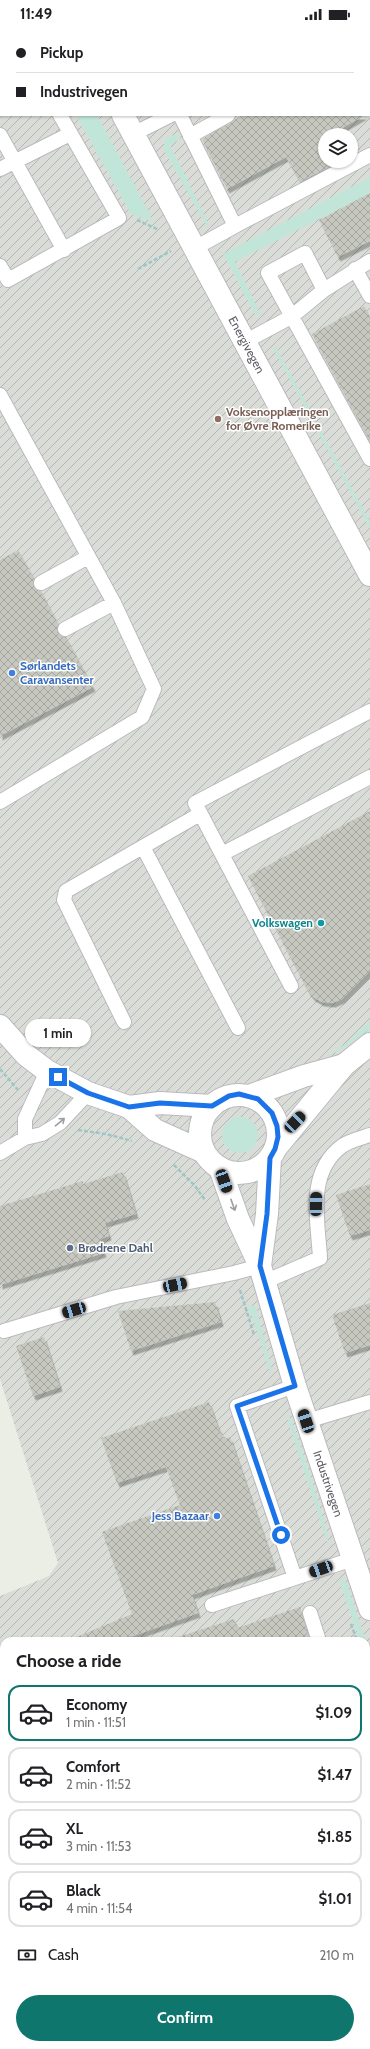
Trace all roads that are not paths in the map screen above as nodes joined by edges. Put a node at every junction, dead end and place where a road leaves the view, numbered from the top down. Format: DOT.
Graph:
graph roads {
  1 [pos="61,116"];
  2 [pos="124,116"];
  3 [pos="169,116"];
  4 [pos="180,116"];
  5 [pos="226,116"];
  6 [pos="70,134"];
  7 [pos="133,134"];
  8 [pos="0,135"];
  9 [pos="190,136"];
  10 [pos="370,155"];
  11 [pos="15,161"];
  12 [pos="0,169"];
  13 [pos="235,226"];
  14 [pos="193,244"];
  15 [pos="64,250"];
  16 [pos="370,261"];
  17 [pos="0,266"];
  18 [pos="355,269"];
  19 [pos="324,290"];
  20 [pos="370,296"];
  21 [pos="291,317"];
  22 [pos="246,341"];
  23 [pos="0,395"];
  24 [pos="370,459"];
  25 [pos="88,557"];
  26 [pos="370,574"];
  27 [pos="40,583"];
  28 [pos="114,604"];
  29 [pos="65,629"];
  30 [pos="370,711"];
  31 [pos="370,776"];
  32 [pos="0,802"];
  33 [pos="200,814"];
  34 [pos="143,846"];
  35 [pos="222,854"];
  36 [pos="291,986"];
  37 [pos="124,1022"];
  38 [pos="0,1026"];
  39 [pos="238,1028"];
  40 [pos="370,1044"];
  41 [pos="344,1065"];
  42 [pos="47,1071"];
  43 [pos="88,1093"];
  44 [pos="249,1096"];
  45 [pos="212,1106"];
  46 [pos="129,1107"];
  47 [pos="370,1134"];
  48 [pos="25,1138"];
  49 [pos="204,1152"];
  50 [pos="0,1153"];
  51 [pos="272,1153"];
  52 [pos="220,1168"];
  53 [pos="262,1274"];
  54 [pos="4,1331"];
  55 [pos="295,1386"];
  56 [pos="370,1402"];
  57 [pos="306,1421"];
  58 [pos="352,1559"];
  59 [pos="296,1578"];
  60 [pos="365,1578"];
  61 [pos="212,1605"];
  62 [pos="370,1609"];
  63 [pos="310,1614"];
  64 [pos="318,1637"];
  1 -- 6 [label="lane"];
  2 -- 7 [label="street, Energivegen"];
  3 -- 7 [label="lane"];
  4 -- 9 [label="lane"];
  5 -- 9 [label="lane"];
  6 -- 11 [label="lane"];
  6 -- 15 [label="lane"];
  7 -- 14 [label="street, Energivegen"];
  8 -- 11 [label="lane"];
  9 -- 13 [label="lane"];
  10 -- 13 [label="lane"];
  11 -- 12 [label="lane"];
  11 -- 15 [label="lane"];
  13 -- 14 [label="lane"];
  14 -- 22 [label="street, Energivegen"];
  15 -- 17 [label="lane"];
  16 -- 18 [label="lane"];
  18 -- 19 [label="lane"];
  18 -- 20 [label="lane"];
  19 -- 21 [label="lane"];
  19 -- 21 [label="lane"];
  21 -- 22 [label="lane"];
  21 -- 24 [label="lane"];
  22 -- 26 [label="street, Energivegen"];
  23 -- 25 [label="lane"];
  25 -- 27 [label="lane"];
  25 -- 28 [label="lane"];
  28 -- 29 [label="lane"];
  28 -- 32 [label="lane"];
  30 -- 33 [label="lane"];
  31 -- 35 [label="lane"];
  33 -- 34 [label="lane"];
  33 -- 35 [label="lane"];
  34 -- 37 [label="lane"];
  34 -- 39 [label="lane"];
  35 -- 36 [label="lane"];
  38 -- 42 [label="street"];
  40 -- 41 [label="street"];
  41 -- 44 [label="street"];
  41 -- 51 [label="street"];
  42 -- 43 [label="street"];
  42 -- 48 [label="lane"];
  43 -- 46 [label="street"];
  48 -- 43 [label="lane, one-way"];
  44 -- 45 [label="street"];
  44 -- 51 [label="street"];
  45 -- 46 [label="street"];
  45 -- 49 [label="street"];
  46 -- 49 [label="street"];
  47 -- 53 [label="lane"];
  48 -- 50 [label="lane"];
  49 -- 52 [label="street"];
  51 -- 52 [label="street"];
  51 -- 53 [label="street, Industrivegen"];
  52 -- 53 [label="street, Industrivegen, one-way"];
  53 -- 54 [label="lane"];
  53 -- 55 [label="street, Industrivegen"];
  55 -- 57 [label="street, Industrivegen"];
  55 -- 59 [label="lane"];
  56 -- 57 [label="lane"];
  57 -- 58 [label="street, Industrivegen"];
  58 -- 59 [label="lane"];
  58 -- 60 [label="street, Industrivegen"];
  59 -- 61 [label="lane"];
  60 -- 62 [label="street, Industrivegen"];
  63 -- 64 [label="lane"];
}
